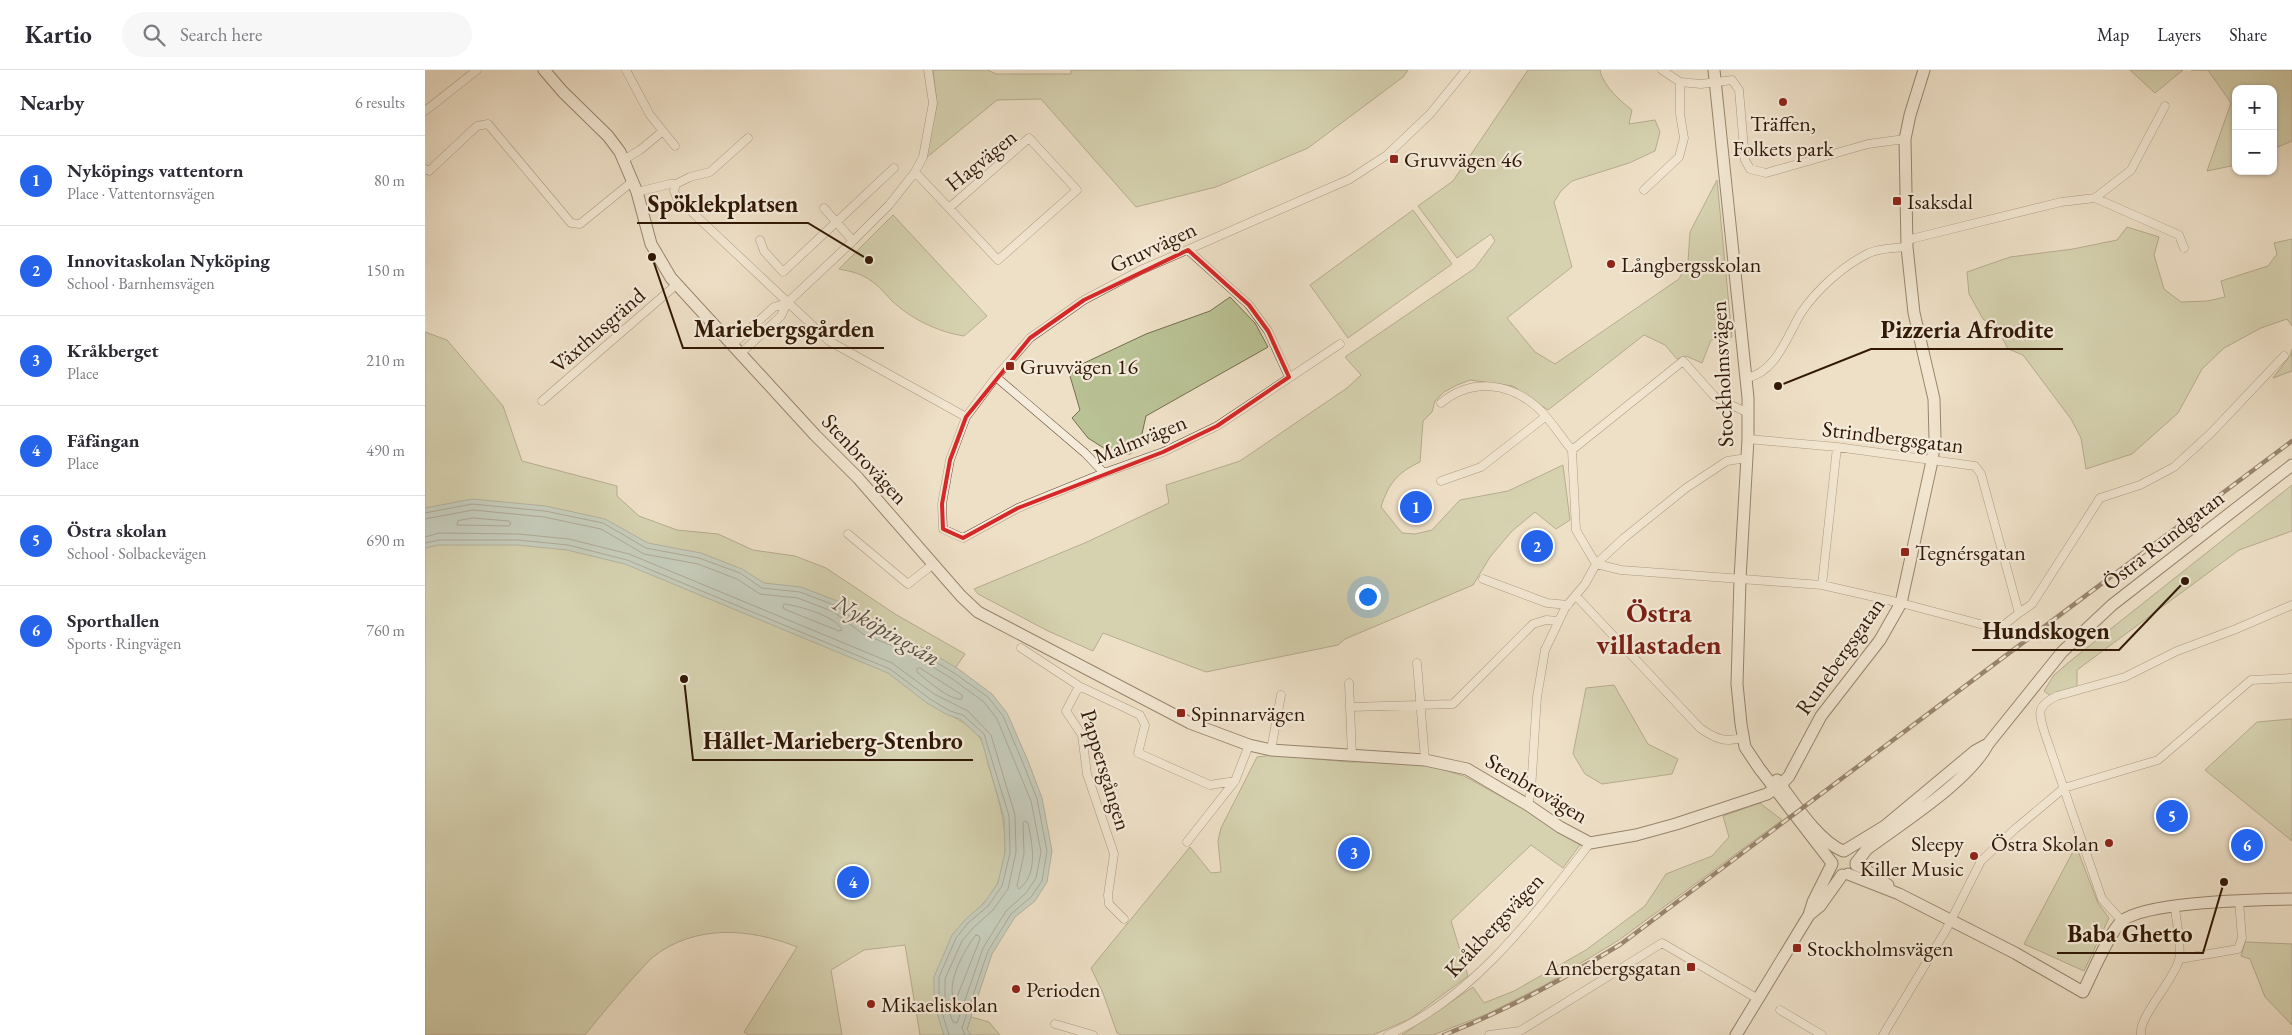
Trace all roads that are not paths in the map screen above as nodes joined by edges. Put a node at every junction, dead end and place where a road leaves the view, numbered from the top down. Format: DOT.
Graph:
graph roads {
  1 [pos="477,70"];
  2 [pos="544,70"];
  3 [pos="626,70"];
  4 [pos="928,70"];
  5 [pos="1466,70"];
  6 [pos="1662,70"];
  7 [pos="1924,70"];
  8 [pos="1715,76"];
  9 [pos="1680,82"];
  10 [pos="2165,106"];
  11 [pos="425,111"];
  12 [pos="663,131"];
  13 [pos="748,138"];
  14 [pos="1905,139"];
  15 [pos="675,146"];
  16 [pos="625,159"];
  17 [pos="894,168"];
  18 [pos="425,169"];
  19 [pos="915,172"];
  20 [pos="633,181"];
  21 [pos="676,184"];
  22 [pos="1644,190"];
  23 [pos="637,192"];
  24 [pos="2095,198"];
  25 [pos="824,208"];
  26 [pos="949,208"];
  27 [pos="837,223"];
  28 [pos="760,240"];
  29 [pos="853,241"];
  30 [pos="1907,243"];
  31 [pos="2184,248"];
  32 [pos="1188,250"];
  33 [pos="676,285"];
  34 [pos="787,303"];
  35 [pos="1340,344"];
  36 [pos="732,345"];
  37 [pos="740,354"];
  38 [pos="2283,356"];
  39 [pos="996,377"];
  40 [pos="1289,378"];
  41 [pos="1746,378"];
  42 [pos="542,401"];
  43 [pos="1441,403"];
  44 [pos="1748,413"];
  45 [pos="966,417"];
  46 [pos="1545,417"];
  47 [pos="1748,439"];
  48 [pos="1837,447"];
  49 [pos="1572,450"];
  50 [pos="1747,458"];
  51 [pos="1932,461"];
  52 [pos="2292,465"];
  53 [pos="1104,473"];
  54 [pos="1441,481"];
  55 [pos="943,529"];
  56 [pos="848,534"];
  57 [pos="1597,564"];
  58 [pos="932,565"];
  59 [pos="1483,578"];
  60 [pos="1740,580"];
  61 [pos="1822,585"];
  62 [pos="1576,596"];
  63 [pos="1901,603"];
  64 [pos="1568,605"];
  65 [pos="2292,605"];
  66 [pos="2019,613"];
  67 [pos="1558,621"];
  68 [pos="1021,648"];
  69 [pos="1417,663"];
  70 [pos="2292,678"];
  71 [pos="1349,683"];
  72 [pos="1079,686"];
  73 [pos="1281,695"];
  74 [pos="1421,704"];
  75 [pos="1350,707"];
  76 [pos="1743,737"];
  77 [pos="1988,744"];
  78 [pos="1249,745"];
  79 [pos="1271,750"];
  80 [pos="1352,756"];
  81 [pos="1425,760"];
  82 [pos="1235,781"];
  83 [pos="1778,788"];
  84 [pos="2064,788"];
  85 [pos="1528,805"];
  86 [pos="1187,842"];
  87 [pos="1590,843"];
  88 [pos="1843,851"];
  89 [pos="1832,863"];
  90 [pos="1856,864"];
  91 [pos="1845,875"];
  92 [pos="1899,894"];
  93 [pos="2292,899"];
  94 [pos="2239,901"];
  95 [pos="2175,906"];
  96 [pos="1809,915"];
  97 [pos="1124,919"];
  98 [pos="2122,921"];
  99 [pos="1951,922"];
  100 [pos="2179,959"];
  101 [pos="1758,999"];
  102 [pos="1780,1010"];
  103 [pos="1055,1024"];
  104 [pos="1520,1031"];
  105 [pos="1093,1035"];
  106 [pos="1388,1035"];
  107 [pos="1489,1035"];
  108 [pos="1529,1035"];
  109 [pos="1736,1035"];
  110 [pos="1823,1035"];
  111 [pos="1883,1035"];
  112 [pos="2141,1035"];
  1 -- 11 [label="street"];
  2 -- 16 [label="street, Stenbrovägen"];
  3 -- 12 [label="street"];
  4 -- 19 [label="street"];
  5 -- 32 [label="street, Gruvvägen"];
  6 -- 9 [label="street"];
  7 -- 14 [label="street, Runebergsgatan"];
  8 -- 9 [label="street"];
  8 -- 14 [label="street"];
  8 -- 41 [label="street, Stockholmsvägen"];
  9 -- 22 [label="street"];
  10 -- 24 [label="street"];
  12 -- 15 [label="street"];
  12 -- 16 [label="street"];
  13 -- 21 [label="street"];
  14 -- 30 [label="street, Runebergsgatan"];
  16 -- 20 [label="street, Stenbrovägen"];
  17 -- 27 [label="street"];
  18 -- 20 [label="street"];
  19 -- 26 [label="street, Hagvägen"];
  19 -- 29 [label="street"];
  20 -- 23 [label="street, Stenbrovägen"];
  21 -- 23 [label="street"];
  21 -- 34 [label="street"];
  23 -- 33 [label="street, Stenbrovägen"];
  24 -- 30 [label="street"];
  24 -- 31 [label="street"];
  25 -- 27 [label="street"];
  26 -- 26 [label="street, Hagvägen"];
  27 -- 28 [label="street"];
  27 -- 29 [label="street"];
  29 -- 34 [label="street"];
  30 -- 41 [label="street"];
  30 -- 51 [label="street, Runebergsgatan"];
  32 -- 39 [label="street, Gruvvägen"];
  32 -- 40 [label="street"];
  33 -- 36 [label="street, Stenbrovägen"];
  33 -- 42 [label="street, Växthusgränd"];
  34 -- 36 [label="street"];
  34 -- 37 [label="street"];
  34 -- 45 [label="street"];
  35 -- 40 [label="street, Malmvägen"];
  36 -- 37 [label="street, Stenbrovägen"];
  37 -- 58 [label="street, Stenbrovägen"];
  38 -- 66 [label="street"];
  39 -- 45 [label="street, Gruvvägen"];
  39 -- 53 [label="street"];
  40 -- 53 [label="street, Malmvägen"];
  41 -- 44 [label="street, Stockholmsvägen"];
  43 -- 46 [label="street"];
  44 -- 47 [label="street, Stockholmsvägen"];
  44 -- 49 [label="street"];
  45 -- 55 [label="street, Gruvvägen"];
  46 -- 49 [label="street"];
  46 -- 54 [label="street"];
  47 -- 48 [label="street, Strindbergsgatan"];
  47 -- 50 [label="street, Stockholmsvägen"];
  48 -- 51 [label="street, Strindbergsgatan"];
  48 -- 61 [label="street"];
  49 -- 57 [label="street"];
  50 -- 57 [label="street"];
  50 -- 60 [label="street, Stockholmsvägen"];
  51 -- 63 [label="street, Runebergsgatan"];
  51 -- 66 [label="street, Strindbergsgatan"];
  52 -- 77 [label="street, Östra Rundgatan"];
  53 -- 55 [label="street, Malmvägen"];
  56 -- 58 [label="street"];
  57 -- 60 [label="street"];
  57 -- 62 [label="street"];
  58 -- 78 [label="street, Stenbrovägen"];
  59 -- 64 [label="street"];
  60 -- 61 [label="street"];
  60 -- 76 [label="street, Stockholmsvägen"];
  61 -- 63 [label="street"];
  62 -- 64 [label="street"];
  62 -- 76 [label="street"];
  63 -- 66 [label="street"];
  63 -- 83 [label="street, Runebergsgatan"];
  64 -- 67 [label="street"];
  65 -- 84 [label="street"];
  67 -- 74 [label="street"];
  67 -- 85 [label="street"];
  68 -- 72 [label="street"];
  69 -- 74 [label="street"];
  70 -- 84 [label="street"];
  71 -- 75 [label="street"];
  72 -- 82 [label="street"];
  72 -- 97 [label="street, Pappersgången"];
  73 -- 79 [label="street"];
  74 -- 75 [label="street"];
  74 -- 81 [label="street"];
  75 -- 80 [label="street"];
  76 -- 83 [label="street, Stockholmsvägen"];
  77 -- 88 [label="street, Östra Rundgatan"];
  77 -- 90 [label="street, Östra Rundgatan"];
  78 -- 79 [label="street, Stenbrovägen"];
  78 -- 82 [label="street"];
  79 -- 80 [label="street, Stenbrovägen"];
  80 -- 81 [label="street, Stenbrovägen"];
  81 -- 85 [label="street, Stenbrovägen"];
  82 -- 86 [label="street"];
  83 -- 87 [label="street, Stenbrovägen"];
  83 -- 88 [label="street, Stockholmsvägen"];
  83 -- 89 [label="street, Stockholmsvägen"];
  84 -- 98 [label="street"];
  84 -- 99 [label="street"];
  85 -- 87 [label="street, Stenbrovägen"];
  87 -- 106 [label="street, Kråkbergsvägen"];
  88 -- 89 [label="street"];
  88 -- 90 [label="street"];
  89 -- 91 [label="street"];
  89 -- 96 [label="street"];
  90 -- 91 [label="street"];
  90 -- 92 [label="street"];
  91 -- 92 [label="street"];
  91 -- 96 [label="street"];
  92 -- 99 [label="street"];
  93 -- 94 [label="street"];
  94 -- 95 [label="street"];
  94 -- 100 [label="street"];
  95 -- 98 [label="street"];
  95 -- 100 [label="street"];
  96 -- 101 [label="street"];
  98 -- 99 [label="street"];
  99 -- 111 [label="street"];
  100 -- 112 [label="street"];
  101 -- 104 [label="street"];
  101 -- 109 [label="street"];
  102 -- 110 [label="street"];
  103 -- 105 [label="street"];
  104 -- 107 [label="street"];
  104 -- 108 [label="street"];
}
